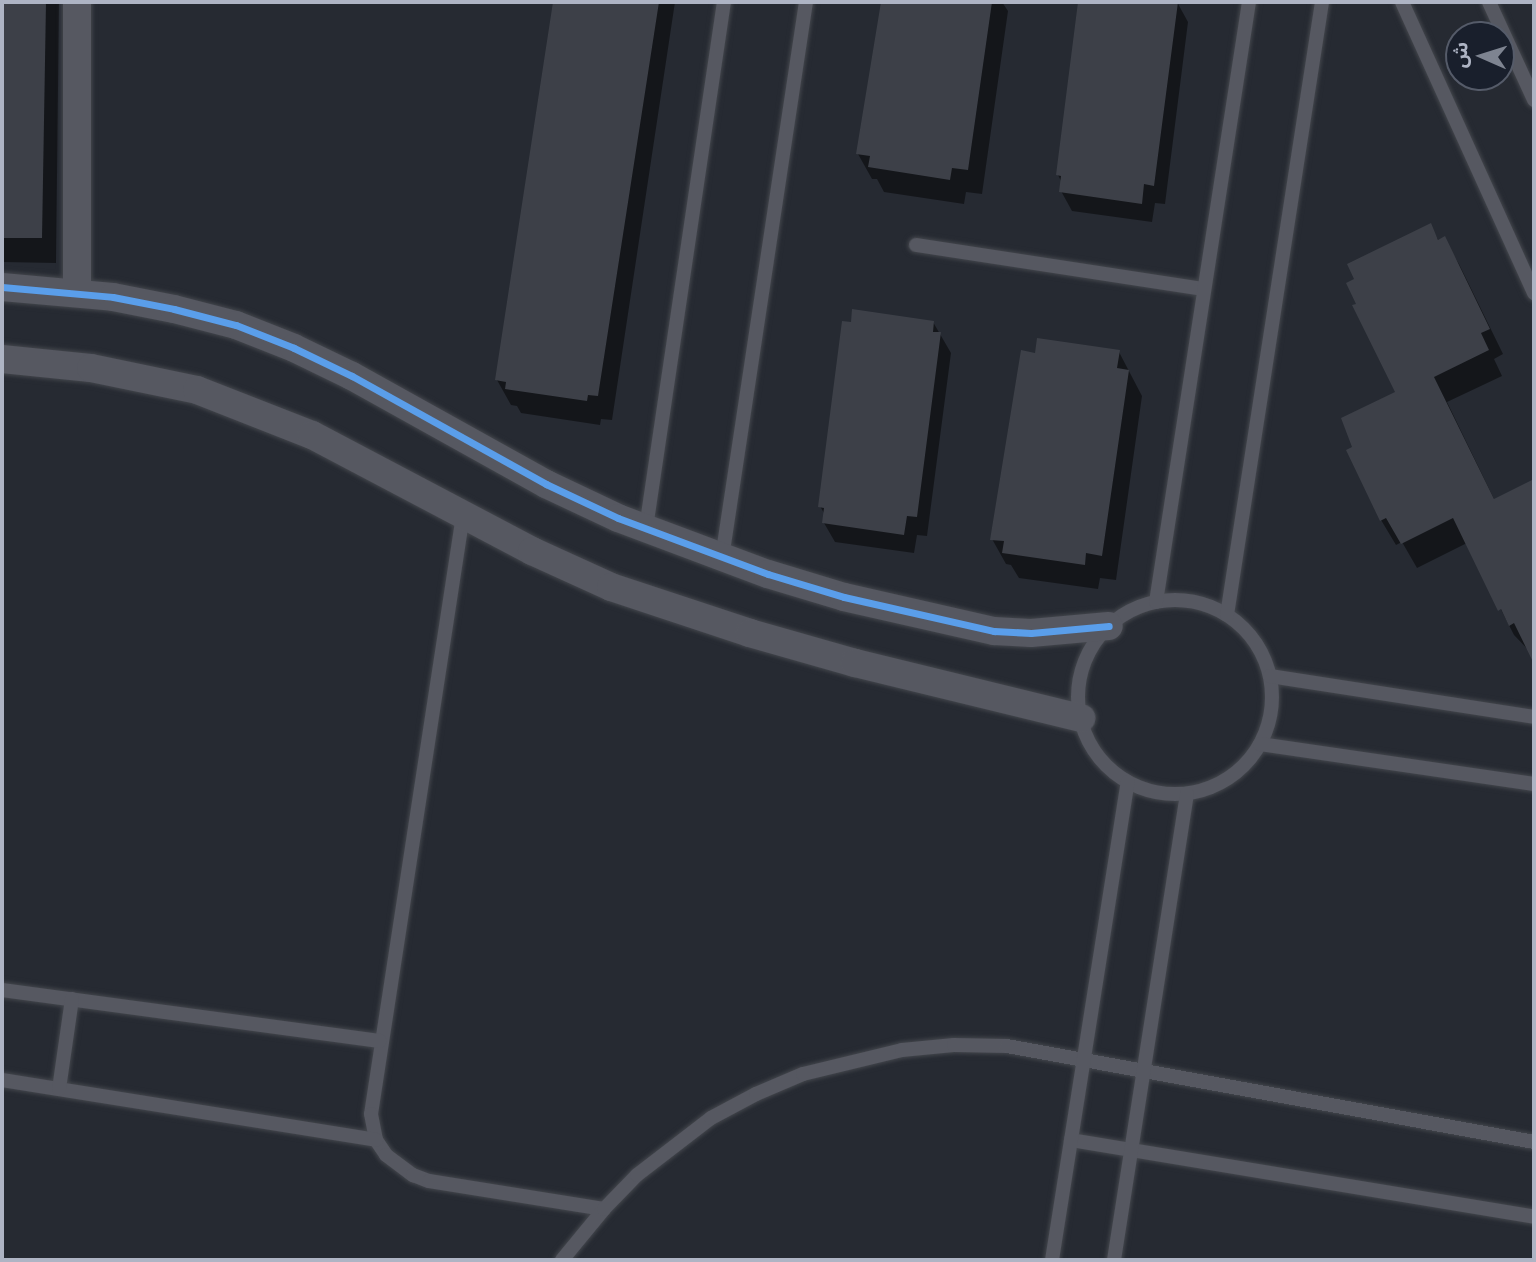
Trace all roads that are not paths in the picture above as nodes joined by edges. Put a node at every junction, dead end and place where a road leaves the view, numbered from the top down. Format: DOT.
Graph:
graph roads {
  1 [pos="77,2"];
  2 [pos="724,2"];
  3 [pos="806,2"];
  4 [pos="1249,2"];
  5 [pos="1322,2"];
  6 [pos="1402,2"];
  7 [pos="1489,2"];
  8 [pos="1534,100"];
  9 [pos="916,245"];
  10 [pos="2,287"];
  11 [pos="1205,289"];
  12 [pos="77,292"];
  13 [pos="1534,293"];
  14 [pos="2,359"];
  15 [pos="463,514"];
  16 [pos="646,528"];
  17 [pos="722,558"];
  18 [pos="1156,602"];
  19 [pos="1227,615"];
  20 [pos="1109,626"];
  21 [pos="1270,676"];
  22 [pos="1534,716"];
  23 [pos="1081,718"];
  24 [pos="1261,744"];
  25 [pos="1128,782"];
  26 [pos="1534,784"];
  27 [pos="1187,794"];
  28 [pos="2,990"];
  29 [pos="72,999"];
  30 [pos="380,1041"];
  31 [pos="1084,1061"];
  32 [pos="1143,1071"];
  33 [pos="2,1080"];
  34 [pos="59,1089"];
  35 [pos="376,1140"];
  36 [pos="1071,1140"];
  37 [pos="1534,1142"];
  38 [pos="1132,1150"];
  39 [pos="604,1209"];
  40 [pos="1534,1217"];
  41 [pos="562,1260"];
  42 [pos="1052,1260"];
  43 [pos="1114,1260"];
  1 -- 12 [label="street"];
  2 -- 16 [label="lane"];
  3 -- 17 [label="lane"];
  4 -- 11 [label="lane"];
  5 -- 19 [label="lane"];
  6 -- 13 [label="lane"];
  7 -- 8 [label="lane"];
  9 -- 11 [label="lane"];
  10 -- 12 [label="street"];
  11 -- 18 [label="lane"];
  12 -- 16 [label="street"];
  14 -- 15 [label="street"];
  15 -- 23 [label="street"];
  15 -- 30 [label="lane"];
  16 -- 17 [label="street"];
  17 -- 20 [label="street"];
  18 -- 19 [label="lane"];
  18 -- 20 [label="lane"];
  19 -- 21 [label="lane"];
  20 -- 23 [label="lane"];
  21 -- 22 [label="lane"];
  21 -- 24 [label="lane"];
  23 -- 25 [label="lane"];
  24 -- 26 [label="lane"];
  24 -- 27 [label="lane"];
  25 -- 27 [label="lane"];
  25 -- 31 [label="lane"];
  27 -- 32 [label="lane"];
  28 -- 29 [label="lane"];
  29 -- 30 [label="lane"];
  29 -- 34 [label="lane"];
  30 -- 35 [label="lane"];
  31 -- 32 [label="lane"];
  31 -- 36 [label="lane"];
  31 -- 39 [label="lane"];
  32 -- 37 [label="lane"];
  32 -- 38 [label="lane"];
  33 -- 34 [label="lane"];
  34 -- 35 [label="lane"];
  35 -- 39 [label="lane"];
  36 -- 38 [label="lane"];
  36 -- 42 [label="lane"];
  38 -- 40 [label="lane"];
  38 -- 43 [label="lane"];
  39 -- 41 [label="lane"];
}
